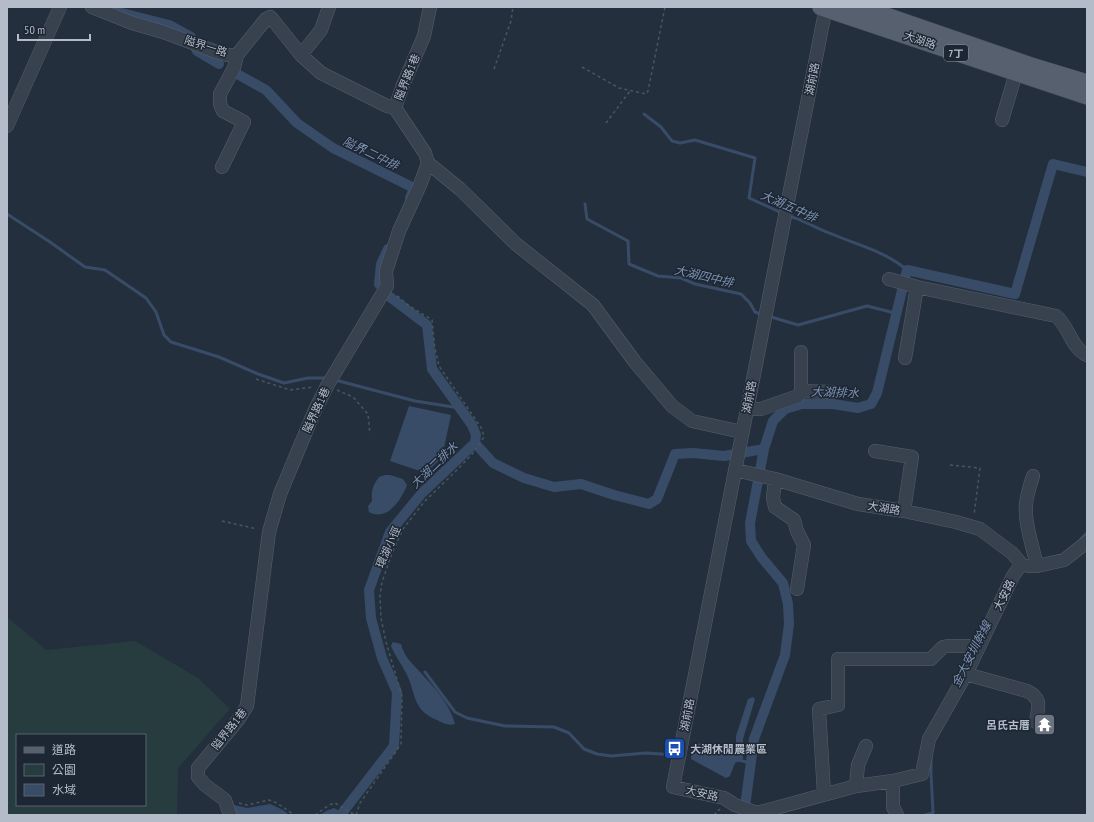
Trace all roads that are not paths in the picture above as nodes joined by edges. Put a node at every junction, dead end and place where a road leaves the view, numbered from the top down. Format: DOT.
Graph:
graph roads {
  1 [pos="60,7"];
  2 [pos="92,7"];
  3 [pos="329,7"];
  4 [pos="430,7"];
  5 [pos="860,7"];
  6 [pos="824,8"];
  7 [pos="268,12"];
  8 [pos="237,55"];
  9 [pos="301,55"];
  10 [pos="1016,73"];
  11 [pos="1087,83"];
  12 [pos="1087,96"];
  13 [pos="395,108"];
  14 [pos="1002,120"];
  15 [pos="7,126"];
  16 [pos="428,163"];
  17 [pos="222,167"];
  18 [pos="889,279"];
  19 [pos="917,286"];
  20 [pos="801,352"];
  21 [pos="1087,355"];
  22 [pos="905,358"];
  23 [pos="801,391"];
  24 [pos="833,392"];
  25 [pos="747,409"];
  26 [pos="742,432"];
  27 [pos="875,451"];
  28 [pos="735,470"];
  29 [pos="1033,476"];
  30 [pos="775,479"];
  31 [pos="904,510"];
  32 [pos="1087,542"];
  33 [pos="1020,566"];
  34 [pos="1037,566"];
  35 [pos="797,589"];
  36 [pos="979,646"];
  37 [pos="966,674"];
  38 [pos="1036,722"];
  39 [pos="866,746"];
  40 [pos="893,781"];
  41 [pos="856,786"];
  42 [pos="673,787"];
  43 [pos="824,794"];
  44 [pos="230,815"];
  45 [pos="896,815"];
  1 -- 15 [label="street"];
  2 -- 8 [label="street, 隘界一路"];
  3 -- 9 [label="street"];
  4 -- 13 [label="street, 隘界路1巷"];
  5 -- 11 [label="main road, 大湖路 / 7丁"];
  6 -- 10 [label="main road, 大湖路 / 7丁"];
  6 -- 25 [label="street, 湖前路"];
  7 -- 8 [label="street, 隘界一路"];
  7 -- 9 [label="street, 隘界一路"];
  8 -- 17 [label="street"];
  9 -- 13 [label="street, 隘界一路"];
  10 -- 12 [label="main road, 大湖路 / 7丁"];
  10 -- 14 [label="street"];
  13 -- 16 [label="street, 隘界路1巷"];
  16 -- 26 [label="street"];
  16 -- 44 [label="street, 隘界路1巷"];
  18 -- 19 [label="street"];
  19 -- 21 [label="street"];
  19 -- 22 [label="street"];
  20 -- 23 [label="street"];
  23 -- 24 [label="street"];
  23 -- 25 [label="street"];
  25 -- 26 [label="street, 湖前路"];
  26 -- 28 [label="street, 湖前路"];
  27 -- 31 [label="street"];
  28 -- 30 [label="street, 大湖路"];
  28 -- 42 [label="street, 湖前路"];
  29 -- 34 [label="street"];
  30 -- 31 [label="street, 大湖路"];
  30 -- 35 [label="street"];
  31 -- 33 [label="street, 大湖路"];
  32 -- 34 [label="street"];
  33 -- 34 [label="street"];
  33 -- 36 [label="street, 大安路"];
  36 -- 37 [label="street, 大安路"];
  36 -- 43 [label="street"];
  37 -- 38 [label="street"];
  37 -- 40 [label="street, 大安路"];
  39 -- 41 [label="street"];
  40 -- 41 [label="street, 大安路"];
  40 -- 45 [label="street"];
  41 -- 43 [label="street, 大安路"];
  42 -- 43 [label="street, 大安路"];
}
